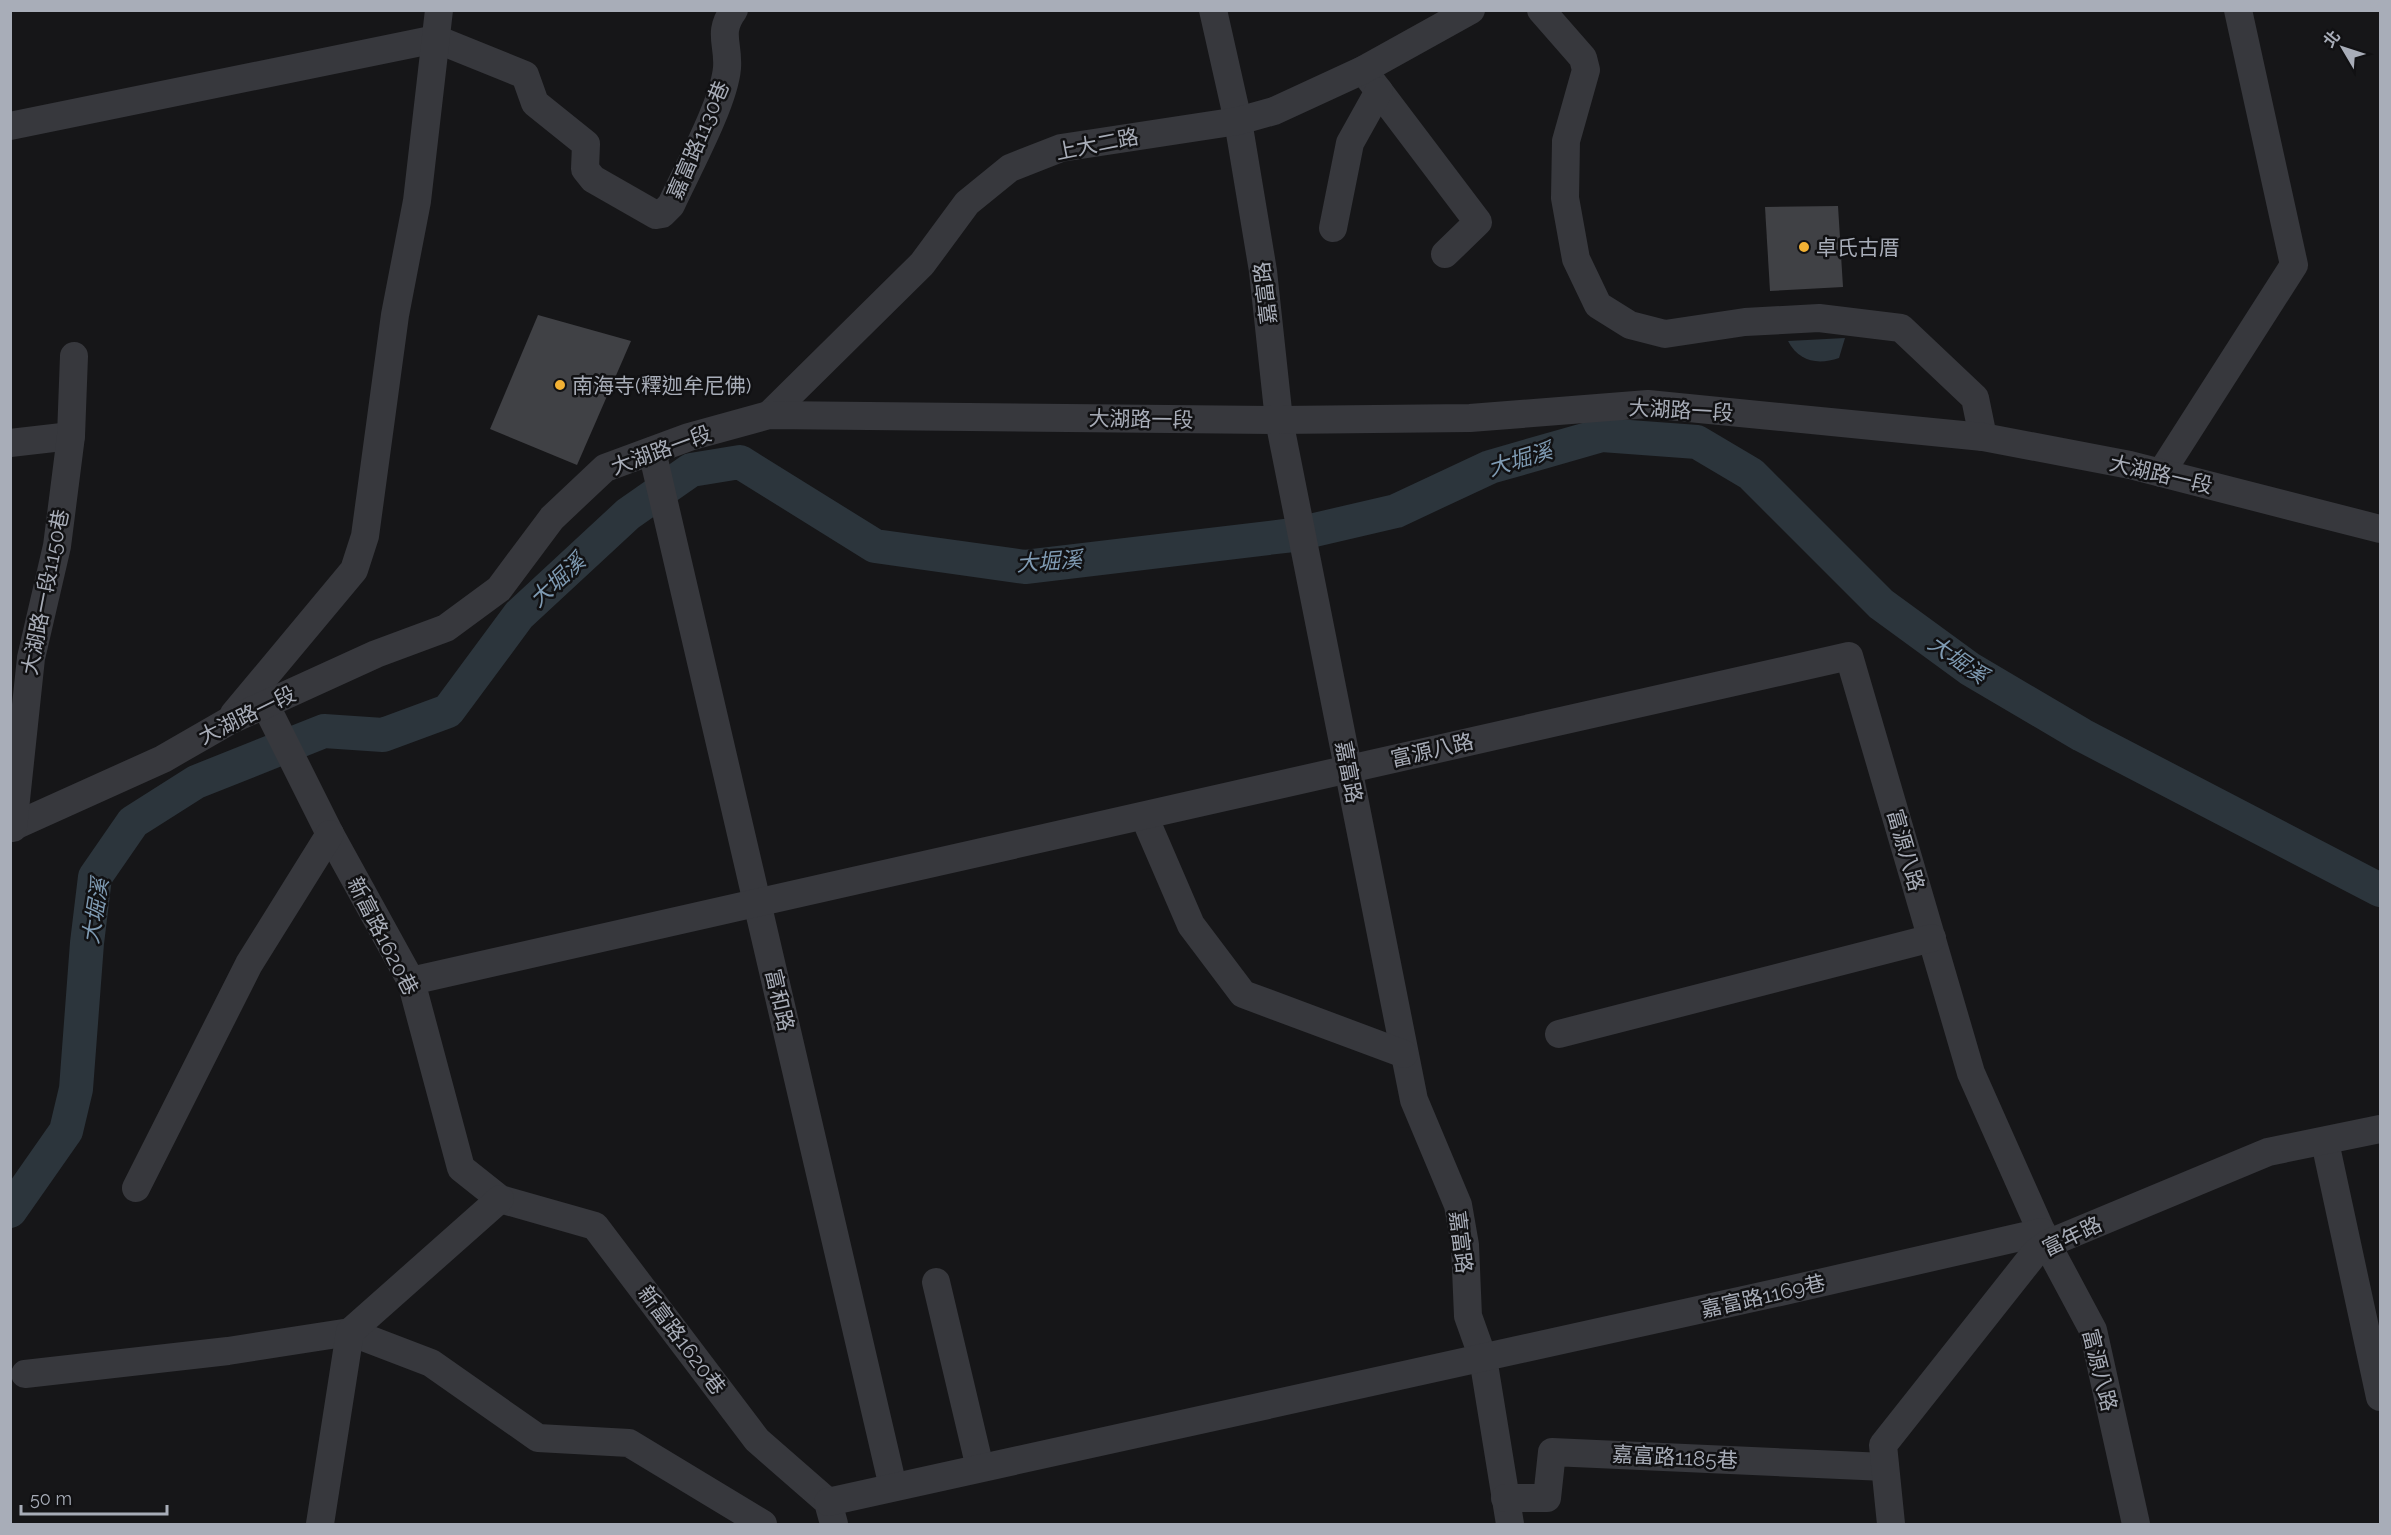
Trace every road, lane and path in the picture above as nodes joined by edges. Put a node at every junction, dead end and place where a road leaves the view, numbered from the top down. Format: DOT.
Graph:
graph roads {
  1 [pos="439,10"];
  2 [pos="734,10"];
  3 [pos="1213,10"];
  4 [pos="1471,10"];
  5 [pos="1541,10"];
  6 [pos="2238,10"];
  7 [pos="436,39"];
  8 [pos="1371,80"];
  9 [pos="1238,121"];
  10 [pos="10,126"];
  11 [pos="1333,228"];
  12 [pos="1445,254"];
  13 [pos="74,356"];
  14 [pos="769,415"];
  15 [pos="1279,420"];
  16 [pos="71,436"];
  17 [pos="1983,437"];
  18 [pos="10,443"];
  19 [pos="654,458"];
  20 [pos="2162,473"];
  21 [pos="2380,529"];
  22 [pos="265,704"];
  23 [pos="229,721"];
  24 [pos="1348,770"];
  25 [pos="1144,816"];
  26 [pos="12,828"];
  27 [pos="330,834"];
  28 [pos="758,902"];
  29 [pos="1932,938"];
  30 [pos="411,981"];
  31 [pos="1559,1034"];
  32 [pos="1404,1054"];
  33 [pos="2380,1129"];
  34 [pos="2325,1142"];
  35 [pos="136,1188"];
  36 [pos="500,1199"];
  37 [pos="2044,1238"];
  38 [pos="936,1282"];
  39 [pos="350,1332"];
  40 [pos="1483,1358"];
  41 [pos="25,1374"];
  42 [pos="2380,1397"];
  43 [pos="1885,1467"];
  44 [pos="980,1468"];
  45 [pos="893,1487"];
  46 [pos="1508,1511"];
  47 [pos="831,1513"];
  48 [pos="320,1524"];
  49 [pos="763,1524"];
  50 [pos="1891,1524"];
  51 [pos="2136,1524"];
  1 -- 7 [label="street"];
  2 -- 7 [label="street, 嘉富路1130巷"];
  3 -- 9 [label="street, 嘉富路"];
  4 -- 8 [label="street, 上大二路"];
  5 -- 17 [label="street"];
  6 -- 20 [label="street"];
  7 -- 10 [label="street"];
  7 -- 23 [label="street"];
  8 -- 9 [label="street, 上大二路"];
  8 -- 11 [label="street"];
  8 -- 12 [label="street"];
  9 -- 14 [label="street, 上大二路"];
  9 -- 15 [label="street, 嘉富路"];
  13 -- 16 [label="street, 大湖路一段1150巷"];
  14 -- 15 [label="street, 大湖路一段"];
  14 -- 19 [label="street, 大湖路一段"];
  15 -- 17 [label="street, 大湖路一段"];
  15 -- 24 [label="street, 嘉富路"];
  16 -- 18 [label="street"];
  16 -- 26 [label="street, 大湖路一段1150巷"];
  17 -- 20 [label="street, 大湖路一段"];
  19 -- 22 [label="street, 大湖路一段"];
  19 -- 28 [label="street, 富和路"];
  20 -- 21 [label="street, 大湖路一段"];
  22 -- 23 [label="street, 大湖路一段"];
  22 -- 27 [label="street, 新富路1620巷"];
  23 -- 26 [label="street, 大湖路一段"];
  24 -- 25 [label="street"];
  24 -- 29 [label="street, 富源八路"];
  24 -- 32 [label="street, 嘉富路"];
  25 -- 28 [label="street"];
  25 -- 32 [label="street"];
  27 -- 30 [label="street, 新富路1620巷"];
  27 -- 35 [label="street"];
  28 -- 30 [label="street"];
  28 -- 45 [label="street, 富和路"];
  29 -- 31 [label="street"];
  29 -- 37 [label="street, 富源八路"];
  30 -- 36 [label="street, 新富路1620巷"];
  32 -- 40 [label="street, 嘉富路"];
  33 -- 34 [label="street, 富年路"];
  34 -- 37 [label="street, 富年路"];
  34 -- 42 [label="street"];
  36 -- 39 [label="street"];
  36 -- 47 [label="street, 新富路1620巷"];
  37 -- 40 [label="street, 嘉富路1169巷"];
  37 -- 43 [label="street, 富年路"];
  37 -- 51 [label="street, 富源八路"];
  38 -- 44 [label="street"];
  39 -- 41 [label="street"];
  39 -- 48 [label="street"];
  39 -- 49 [label="street"];
  40 -- 44 [label="street, 嘉富路1169巷"];
  40 -- 46 [label="street, 嘉富路"];
  43 -- 46 [label="street, 嘉富路1185巷"];
  43 -- 50 [label="street, 富年路"];
  44 -- 45 [label="street, 嘉富路1169巷"];
  45 -- 47 [label="street, 嘉富路1169巷"];
}
